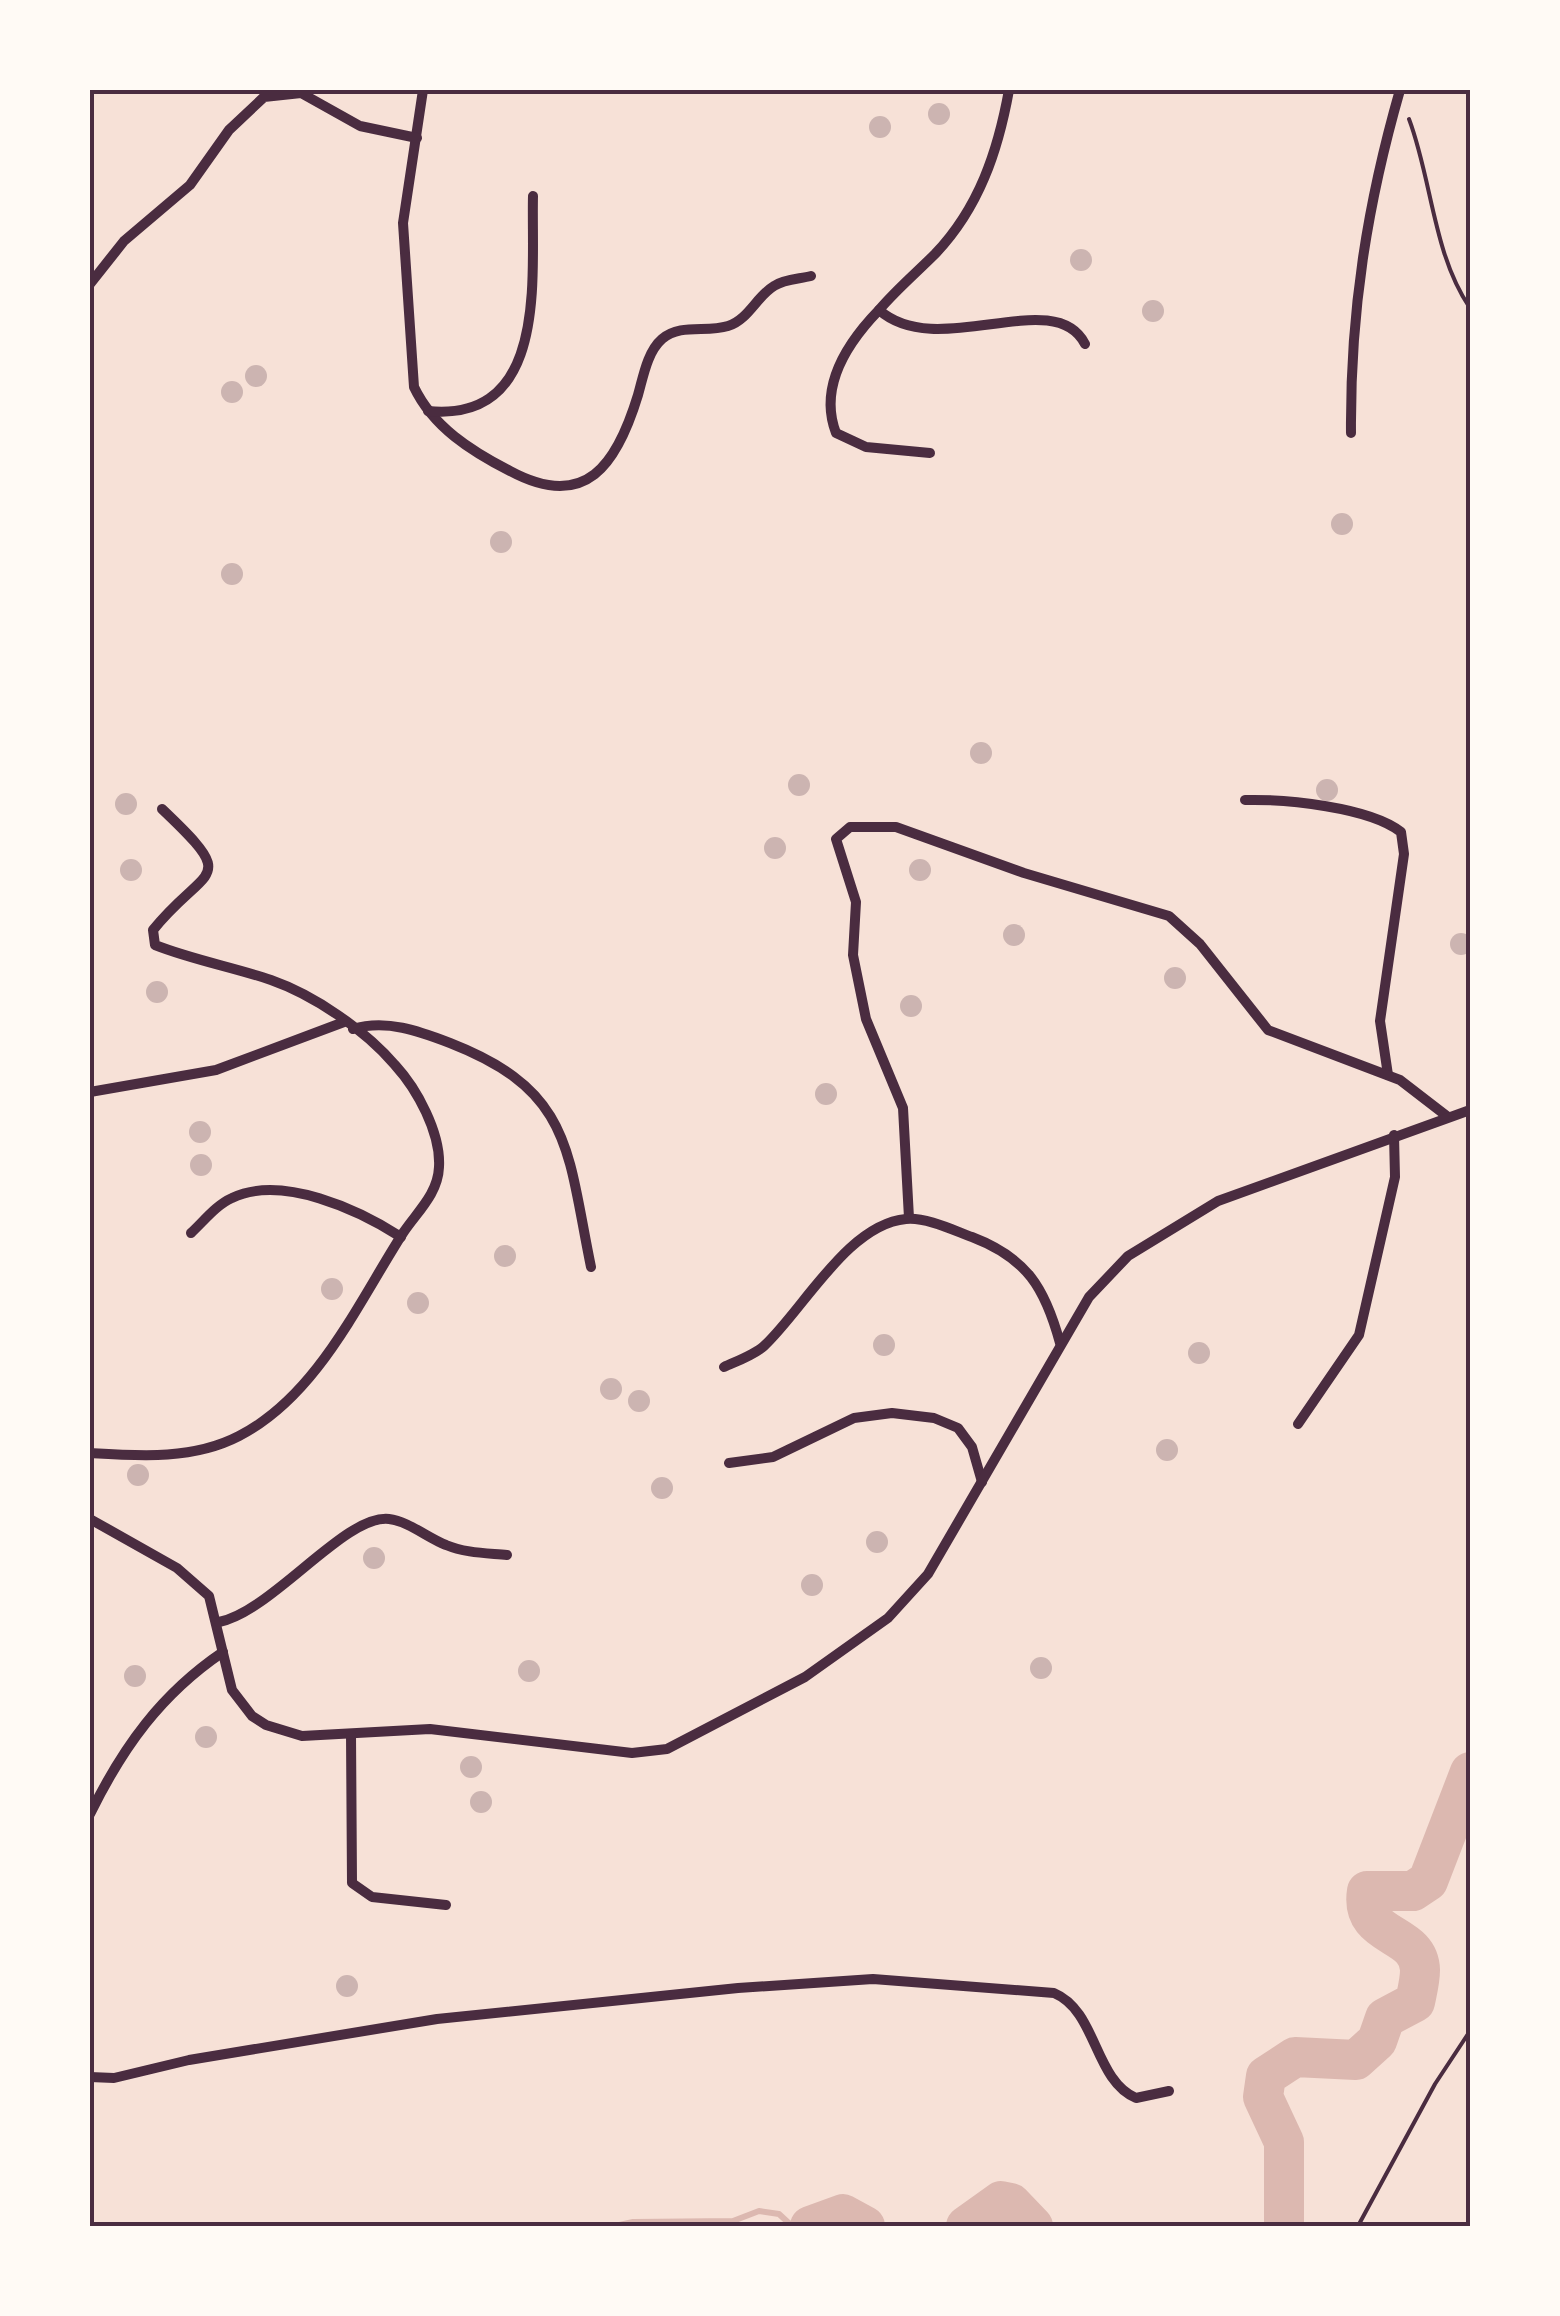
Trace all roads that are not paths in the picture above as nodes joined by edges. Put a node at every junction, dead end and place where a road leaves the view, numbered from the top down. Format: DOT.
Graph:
graph roads {
  1 [pos="424,90"];
  2 [pos="1009,90"];
  3 [pos="1399,91"];
  4 [pos="417,138"];
  5 [pos="534,196"];
  6 [pos="810,276"];
  7 [pos="90,284"];
  8 [pos="879,310"];
  9 [pos="1085,344"];
  10 [pos="428,411"];
  11 [pos="1351,433"];
  12 [pos="930,453"];
  13 [pos="1245,800"];
  14 [pos="162,809"];
  15 [pos="349,1025"];
  16 [pos="1388,1075"];
  17 [pos="90,1092"];
  18 [pos="1470,1110"];
  19 [pos="1448,1117"];
  20 [pos="1394,1135"];
  21 [pos="909,1218"];
  22 [pos="192,1234"];
  23 [pos="401,1237"];
  24 [pos="591,1267"];
  25 [pos="1060,1343"];
  26 [pos="724,1367"];
  27 [pos="1298,1424"];
  28 [pos="90,1452"];
  29 [pos="728,1464"];
  30 [pos="982,1482"];
  31 [pos="90,1519"];
  32 [pos="507,1555"];
  33 [pos="219,1622"];
  34 [pos="223,1652"];
  35 [pos="351,1734"];
  36 [pos="90,1814"];
  37 [pos="446,1905"];
  38 [pos="90,2077"];
  39 [pos="1169,2091"];
  1 -- 4 [label="street"];
  2 -- 8 [label="street"];
  3 -- 11 [label="street"];
  4 -- 7 [label="street"];
  4 -- 10 [label="street"];
  5 -- 10 [label="street"];
  6 -- 10 [label="street"];
  8 -- 9 [label="street"];
  8 -- 12 [label="street"];
  13 -- 16 [label="street"];
  14 -- 15 [label="street"];
  15 -- 17 [label="street"];
  15 -- 23 [label="street"];
  15 -- 24 [label="street"];
  16 -- 19 [label="street"];
  16 -- 21 [label="street"];
  18 -- 19 [label="street"];
  19 -- 20 [label="street"];
  20 -- 25 [label="street"];
  20 -- 27 [label="street"];
  21 -- 25 [label="street"];
  21 -- 26 [label="street"];
  22 -- 23 [label="street"];
  23 -- 28 [label="street"];
  25 -- 30 [label="street"];
  29 -- 30 [label="street"];
  30 -- 35 [label="street"];
  31 -- 33 [label="street"];
  32 -- 33 [label="street"];
  33 -- 34 [label="street"];
  34 -- 35 [label="street"];
  34 -- 36 [label="street"];
  35 -- 37 [label="street"];
  38 -- 39 [label="street"];
}
